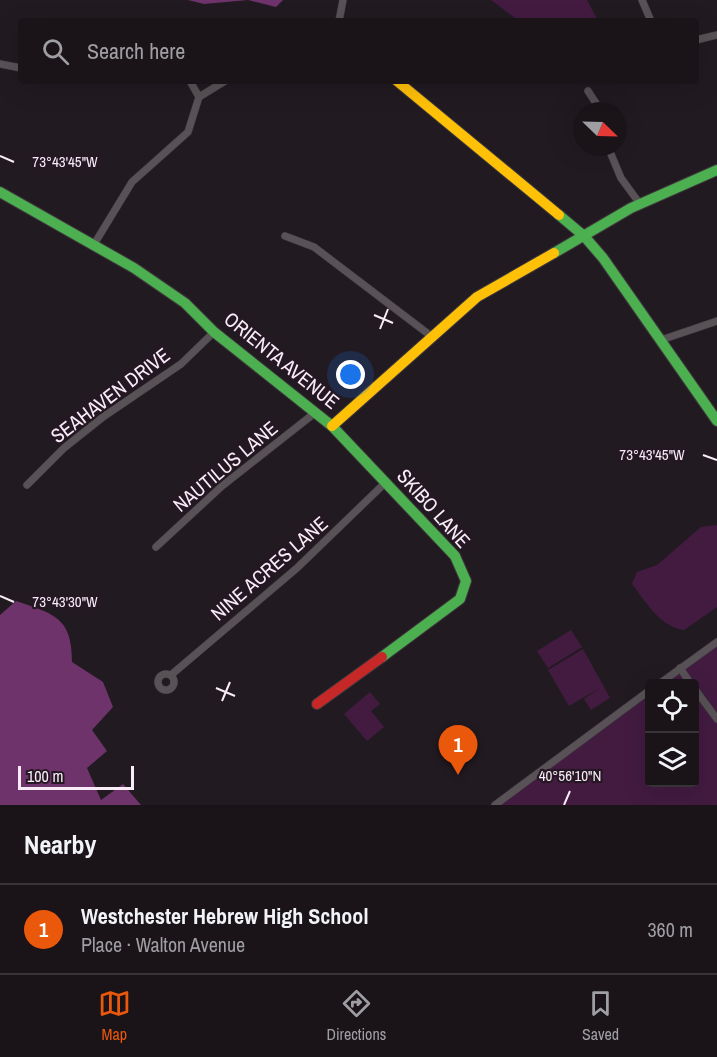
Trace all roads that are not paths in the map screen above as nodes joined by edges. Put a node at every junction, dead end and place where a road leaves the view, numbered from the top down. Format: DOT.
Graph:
graph roads {
  1 [pos="343,0"];
  2 [pos="642,0"];
  3 [pos="340,18"];
  4 [pos="650,18"];
  5 [pos="717,35"];
  6 [pos="699,39"];
  7 [pos="0,64"];
  8 [pos="18,67"];
  9 [pos="192,84"];
  10 [pos="220,84"];
  11 [pos="402,84"];
  12 [pos="588,91"];
  13 [pos="200,97"];
  14 [pos="595,102"];
  15 [pos="612,156"];
  16 [pos="717,170"];
  17 [pos="2,196"];
  18 [pos="640,204"];
  19 [pos="285,236"];
  20 [pos="584,236"];
  21 [pos="93,246"];
  22 [pos="717,321"];
  23 [pos="214,332"];
  24 [pos="431,336"];
  25 [pos="661,340"];
  26 [pos="316,412"];
  27 [pos="717,422"];
  28 [pos="332,426"];
  29 [pos="386,482"];
  30 [pos="27,485"];
  31 [pos="156,547"];
  32 [pos="717,642"];
  33 [pos="680,668"];
  34 [pos="171,675"];
  35 [pos="666,679"];
  36 [pos="688,679"];
  37 [pos="645,694"];
  38 [pos="699,695"];
  39 [pos="318,704"];
  40 [pos="717,719"];
  41 [pos="495,805"];
  1 -- 3 [label="street"];
  2 -- 4 [label="street"];
  5 -- 6 [label="street"];
  7 -- 8 [label="street"];
  9 -- 13 [label="street"];
  10 -- 13 [label="street"];
  11 -- 20 [label="street"];
  12 -- 14 [label="street"];
  13 -- 21 [label="street"];
  15 -- 18 [label="street"];
  16 -- 18 [label="street, ORIENTA AVENUE"];
  17 -- 21 [label="street, ORIENTA AVENUE"];
  18 -- 20 [label="street, ORIENTA AVENUE"];
  19 -- 24 [label="street"];
  20 -- 24 [label="street, ORIENTA AVENUE"];
  20 -- 25 [label="street"];
  21 -- 23 [label="street, ORIENTA AVENUE"];
  22 -- 25 [label="street"];
  23 -- 26 [label="street, ORIENTA AVENUE"];
  23 -- 30 [label="street, SEAHAVEN DRIVE"];
  24 -- 28 [label="street, ORIENTA AVENUE"];
  25 -- 27 [label="street"];
  26 -- 28 [label="street, ORIENTA AVENUE"];
  26 -- 31 [label="street, NAUTILUS LANE"];
  28 -- 29 [label="street, SKIBO LANE"];
  29 -- 34 [label="street, NINE ACRES LANE"];
  29 -- 39 [label="street, SKIBO LANE"];
  32 -- 33 [label="street"];
  33 -- 35 [label="street"];
  33 -- 36 [label="street"];
  37 -- 41 [label="street"];
  38 -- 40 [label="street"];
}
